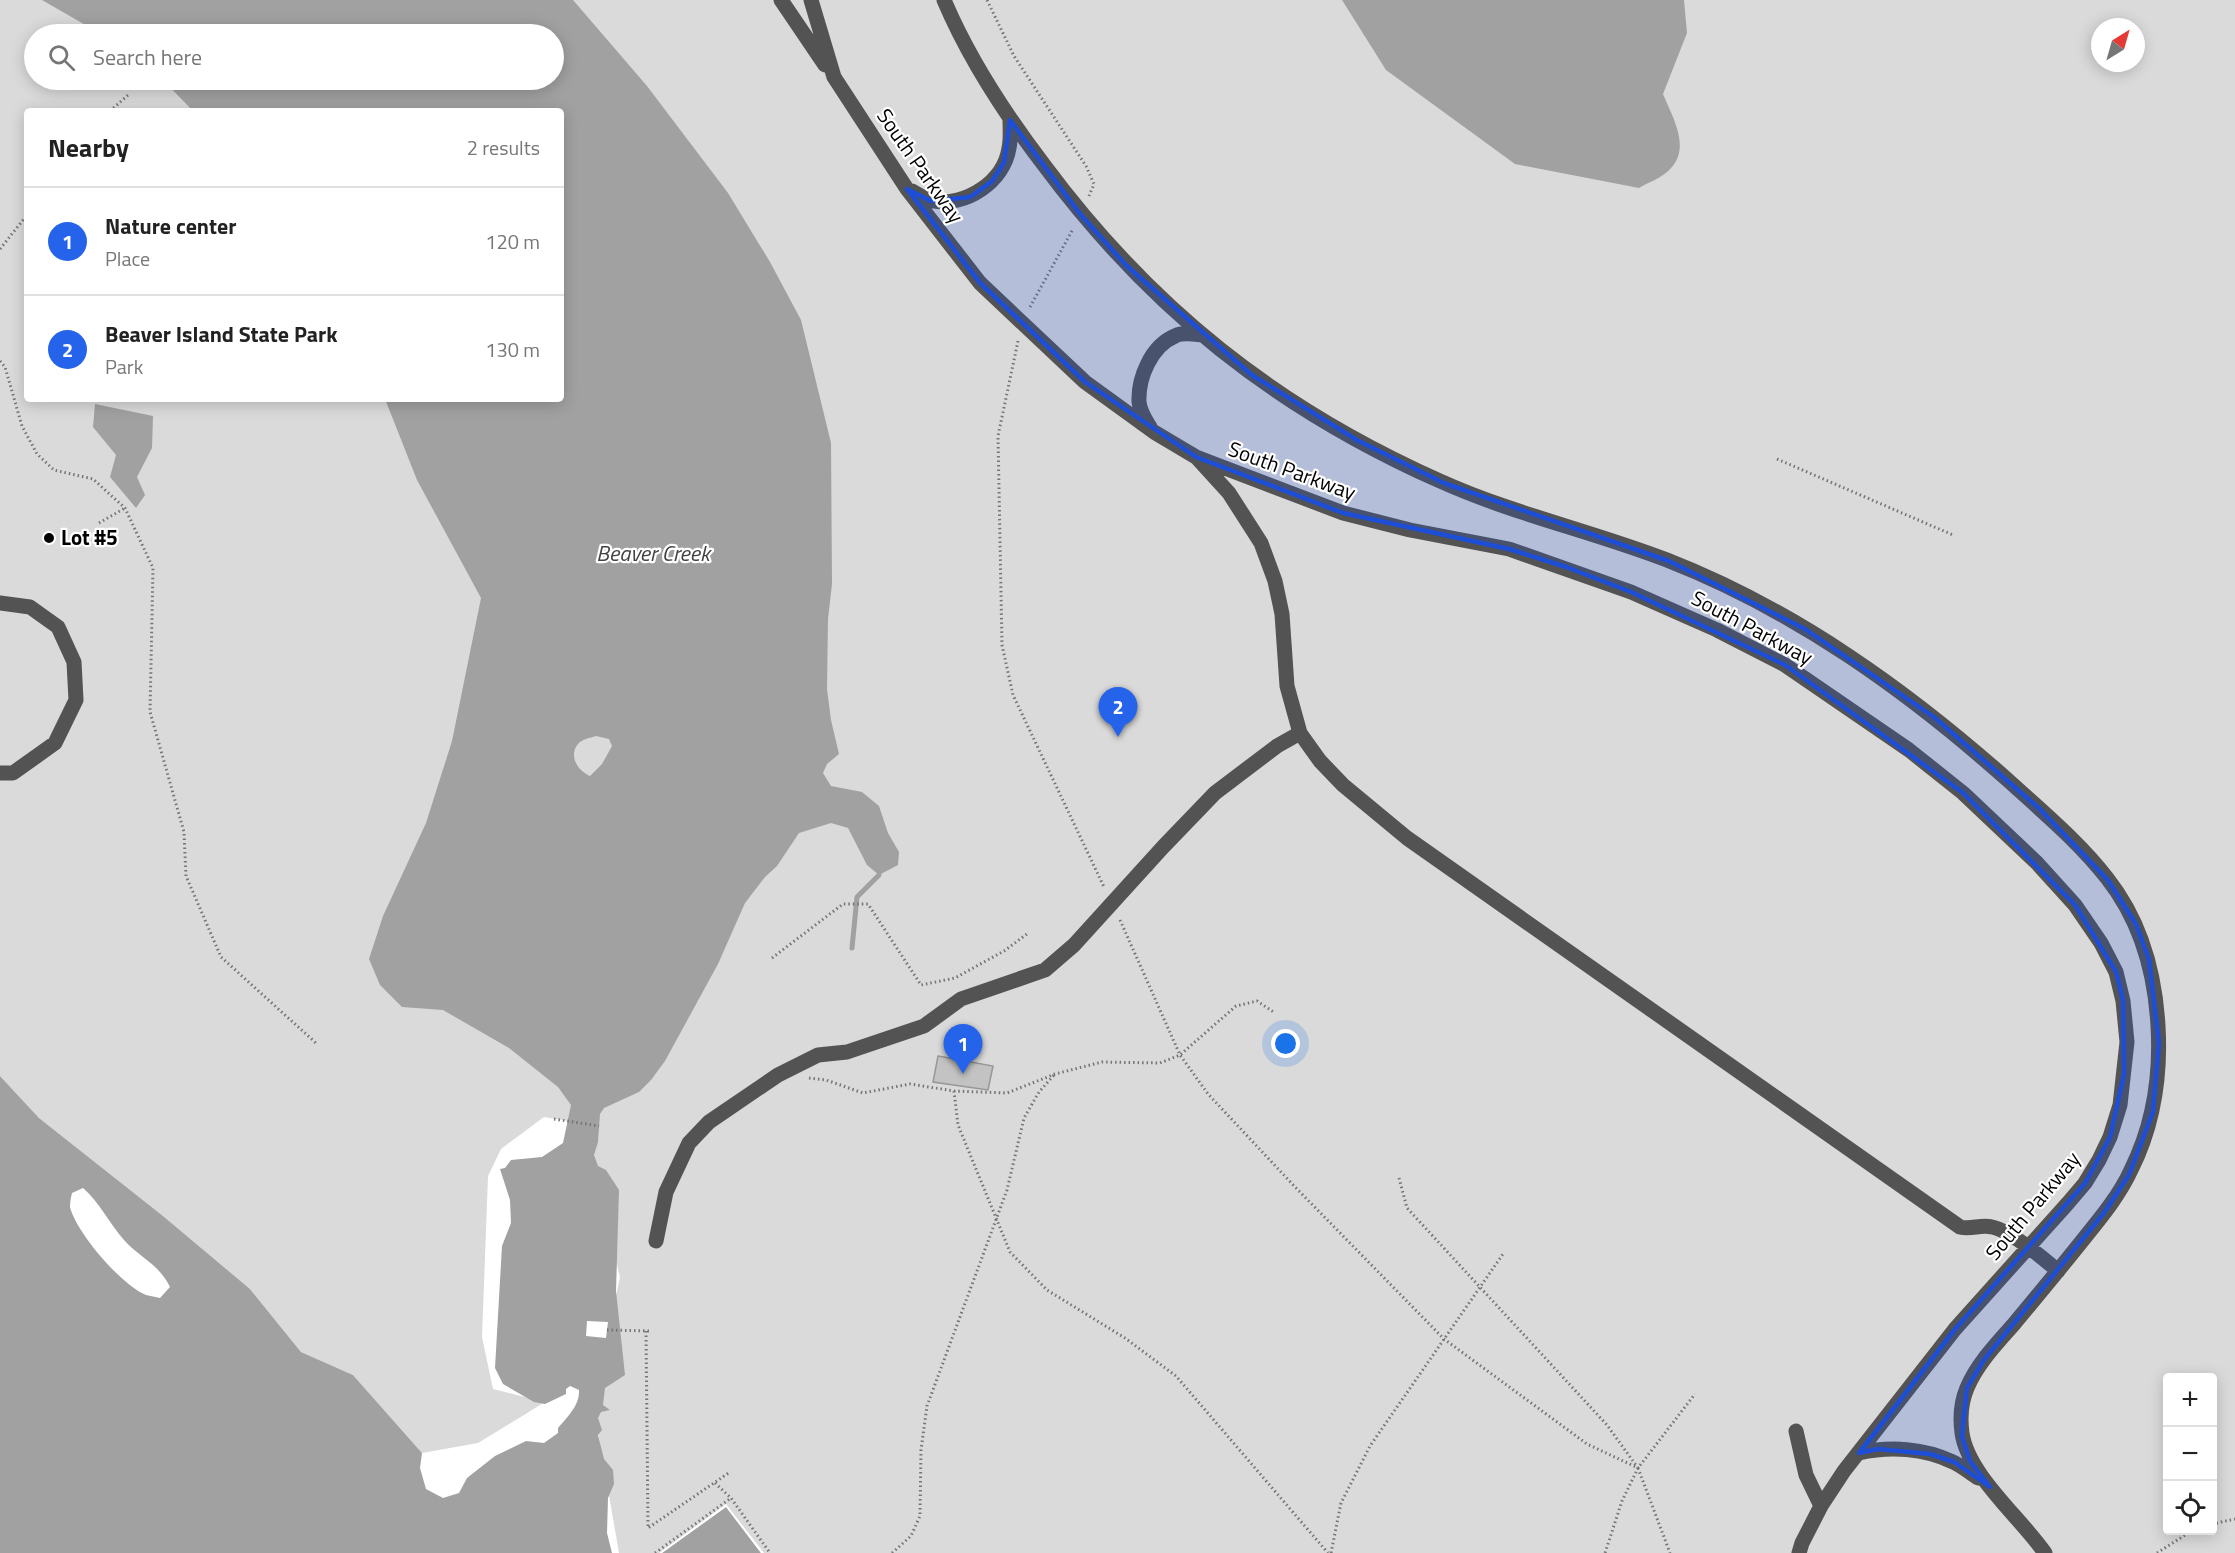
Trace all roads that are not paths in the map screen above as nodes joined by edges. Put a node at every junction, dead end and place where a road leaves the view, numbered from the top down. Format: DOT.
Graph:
graph roads {
  1 [pos="781,0"];
  2 [pos="811,0"];
  3 [pos="944,0"];
  4 [pos="834,77"];
  5 [pos="1010,120"];
  6 [pos="907,189"];
  7 [pos="1202,335"];
  8 [pos="1154,432"];
  9 [pos="1196,457"];
  10 [pos="0,603"];
  11 [pos="1300,733"];
  12 [pos="0,773"];
  13 [pos="656,1241"];
  14 [pos="2029,1247"];
  15 [pos="2058,1271"];
  16 [pos="1796,1431"];
  17 [pos="1859,1453"];
  18 [pos="1990,1487"];
  19 [pos="1821,1506"];
  20 [pos="1799,1553"];
  21 [pos="2045,1553"];
  1 -- 4 [label="street"];
  2 -- 4 [label="street, South Parkway"];
  3 -- 5 [label="street, South Parkway"];
  4 -- 6 [label="street, South Parkway"];
  5 -- 6 [label="street"];
  5 -- 7 [label="street, South Parkway"];
  6 -- 8 [label="street, South Parkway"];
  7 -- 8 [label="street"];
  7 -- 15 [label="street, South Parkway"];
  8 -- 9 [label="street, South Parkway"];
  9 -- 11 [label="street"];
  9 -- 14 [label="street, South Parkway"];
  10 -- 12 [label="street"];
  11 -- 13 [label="street"];
  11 -- 14 [label="street"];
  14 -- 15 [label="street"];
  14 -- 17 [label="street, South Parkway"];
  15 -- 18 [label="street, South Parkway"];
  16 -- 19 [label="street"];
  17 -- 18 [label="street"];
  17 -- 19 [label="street, South Parkway"];
  18 -- 21 [label="street, South Parkway"];
  19 -- 20 [label="street, South Parkway"];
}
